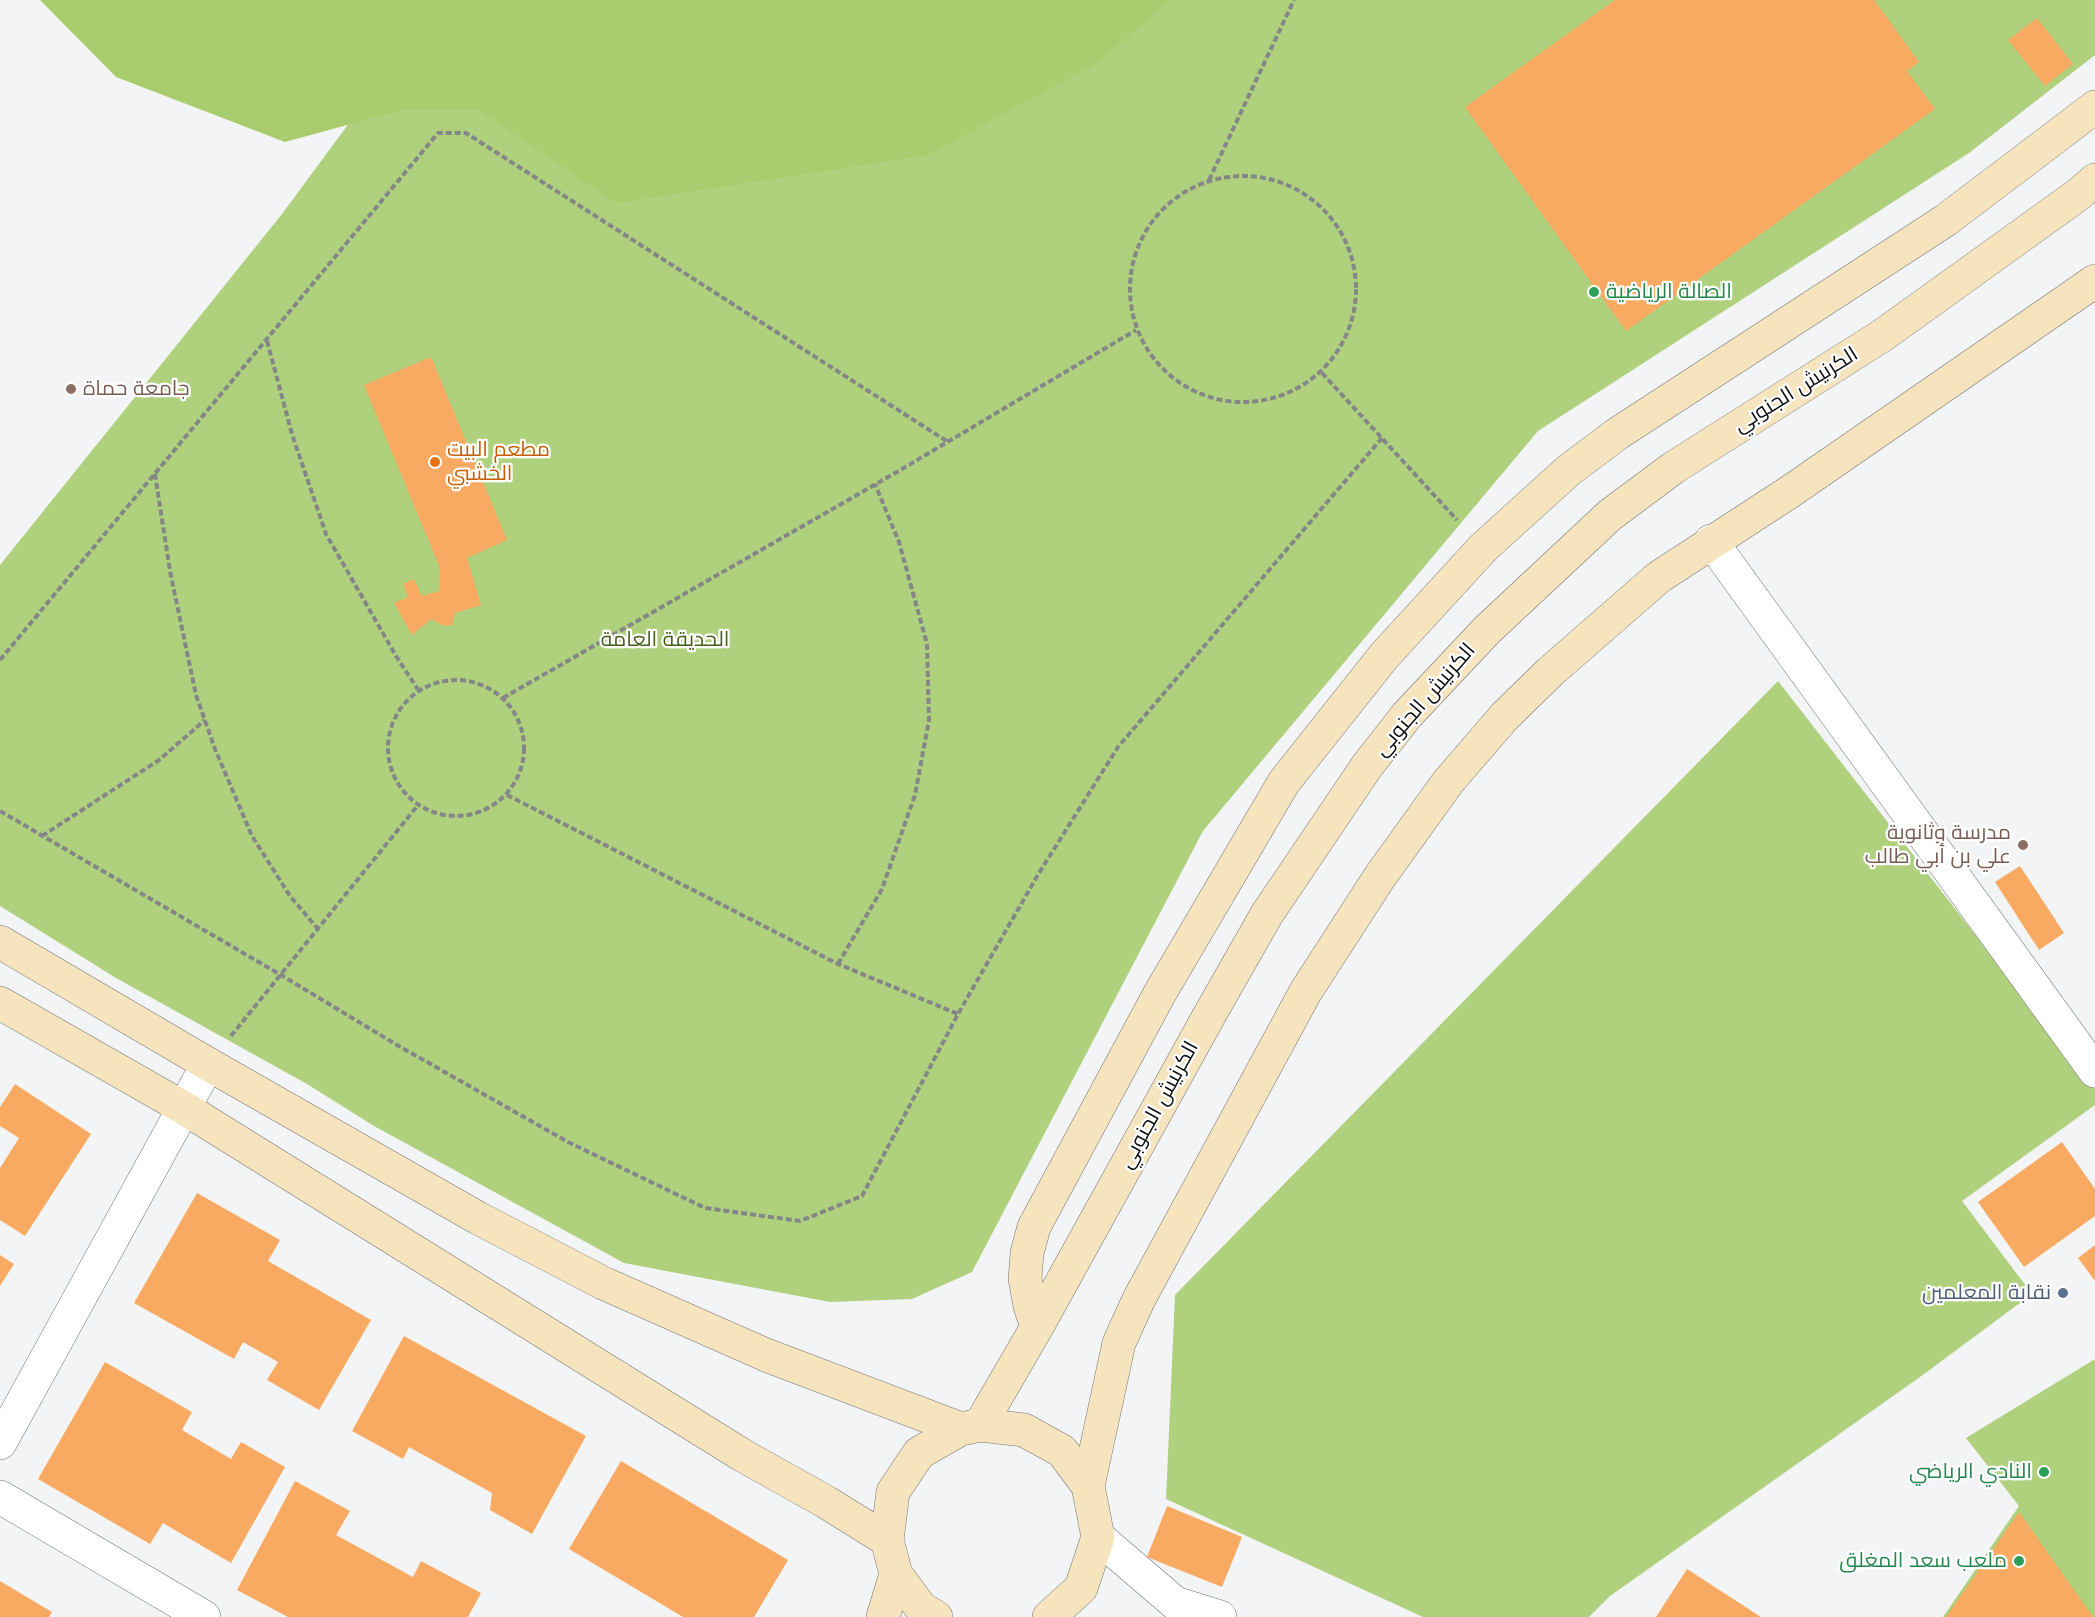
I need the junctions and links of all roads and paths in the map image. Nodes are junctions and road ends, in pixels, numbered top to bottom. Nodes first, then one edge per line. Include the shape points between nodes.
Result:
1 (1294, 0) edge
2 (2095, 107) edge
3 (1209, 180) junction
4 (2095, 180) edge
5 (2095, 281) edge
6 (1136, 330) junction
7 (266, 340) junction
8 (1322, 373) junction
9 (1382, 438) junction
10 (948, 442) junction
11 (155, 473) junction
12 (875, 484) junction
13 (1711, 541) junction
14 (1483, 548) junction
15 (0, 660) edge
16 (419, 691) junction
17 (502, 698) junction
18 (205, 720) junction
19 (507, 795) junction
20 (418, 805) junction
21 (0, 811) edge
22 (42, 836) junction
23 (318, 929) junction
24 (0, 942) edge
25 (838, 964) junction
26 (281, 975) junction
27 (0, 1003) edge
28 (958, 1014) junction
29 (208, 1064) junction
30 (2095, 1071) edge
31 (184, 1108) junction
32 (1037, 1327) junction
33 (971, 1427) junction
34 (0, 1443) edge
35 (1088, 1486) junction
36 (0, 1497) edge
37 (1098, 1537) junction
38 (887, 1540) junction
39 (896, 1574) junction
40 (204, 1617) edge
41 (883, 1617) edge
42 (936, 1617) edge
43 (1049, 1617) edge
44 (1220, 1617) edge

1 - 3 path
2 - 14 main road via 1946,220 1617,434 1569,470
3 - 6 path via 1175,198 1149,224 1133,257 1129,294
3 - 8 path via 1247,175 1284,183 1317,203 1342,233 1355,268 1356,306 1344,343
4 - 32 main road, الكرنيش الجنوبي via 1883,335 1673,468 1610,515 1488,630 1407,715 1367,766 1267,914
5 - 13 main road via 1791,491
6 - 8 path via 1155,362 1183,386 1218,401 1255,403 1291,393
6 - 10 path
7 - 10 path via 438,133 465,133
7 - 11 path
7 - 16 path via 326,534
8 - 9 path
9 - 14 path
9 - 28 path via 1118,747
10 - 12 path
11 - 15 path
11 - 18 path via 170,571
12 - 17 path
12 - 25 path via 899,542 927,644 929,720 915,795 882,889
13 - 30 street
13 - 35 main road via 1659,577 1558,664 1504,717 1448,782 1367,897 1306,991 1139,1299 1119,1343
14 - 32 main road via 1384,656 1284,782 1166,983 1034,1227 1025,1279
16 - 17 path via 440,682 462,681 484,686
16 - 20 path via 403,706 392,726 388,748 392,770 402,790
17 - 19 path via 516,716 524,738 523,760
18 - 22 path via 159,760
18 - 23 path via 252,836 290,896
19 - 20 path via 483,811 461,816 439,814
19 - 25 path
20 - 23 path
21 - 22 path
22 - 26 path
23 - 26 path
24 - 29 main road
25 - 28 path
26 - 28 path via 568,1142 705,1208 800,1221 862,1196
26 - 29 path
27 - 31 main road
29 - 31 street
29 - 33 main road via 478,1218 603,1283 766,1355
31 - 34 street
31 - 38 main road via 742,1455
32 - 33 main road, الكرنيش الجنوبي
33 - 35 main road via 1024,1430 1062,1451
33 - 38 main road via 919,1453 893,1492
35 - 37 main road
36 - 40 street
37 - 43 main road via 1081,1588
37 - 44 street via 1175,1603
38 - 39 main road
39 - 41 main road
39 - 42 main road via 921,1608

